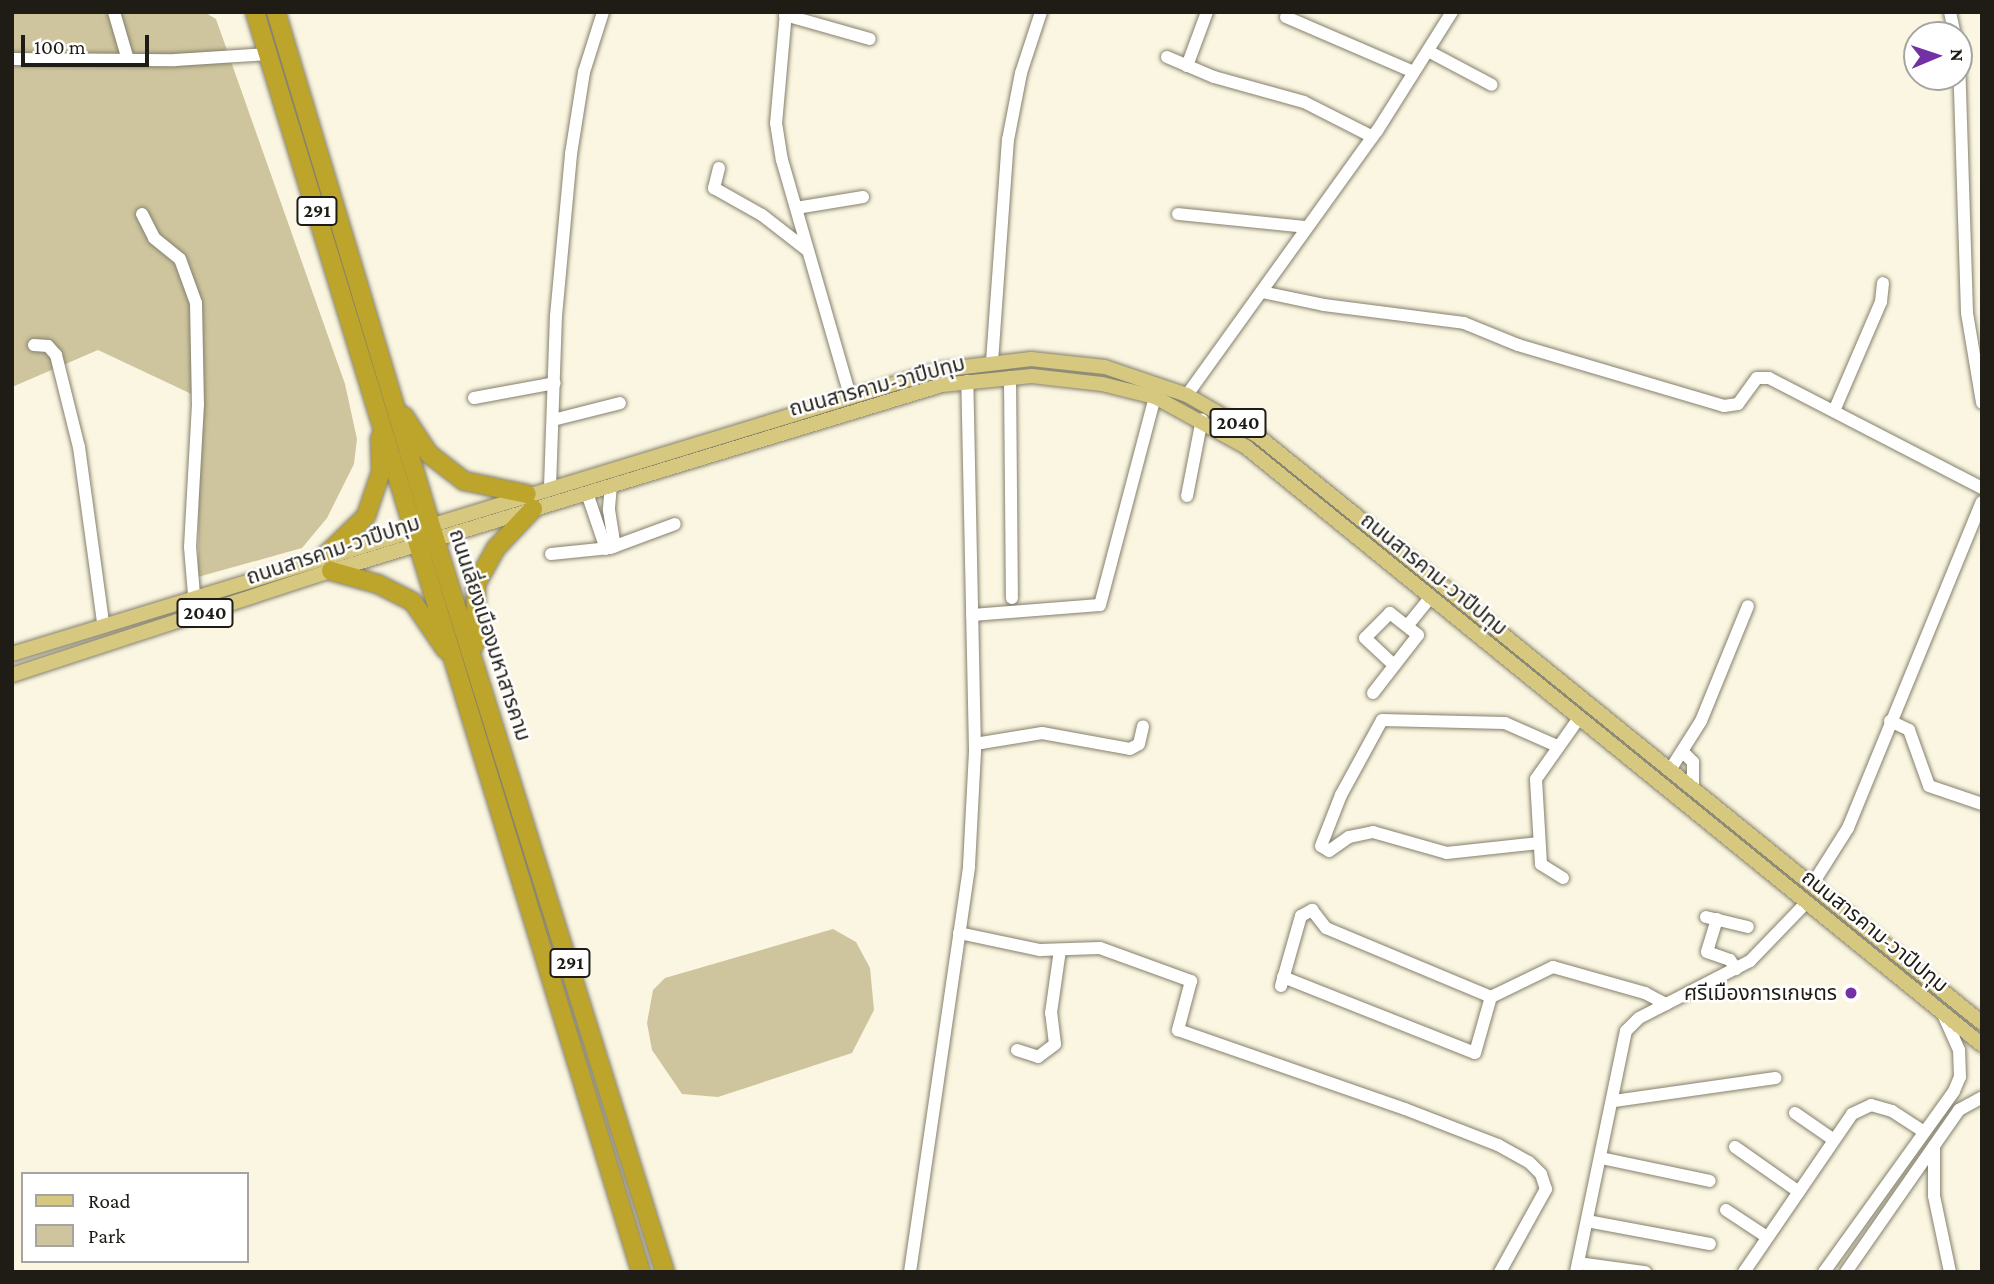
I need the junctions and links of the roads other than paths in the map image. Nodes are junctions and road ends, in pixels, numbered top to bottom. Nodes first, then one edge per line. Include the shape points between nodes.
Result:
1 (114, 12) edge
2 (255, 12) edge
3 (276, 12) edge
4 (603, 12) edge
5 (1041, 12) edge
6 (1207, 12) edge
7 (1451, 12) edge
8 (786, 14) edge
9 (1286, 17) dead end
10 (870, 39) dead end
11 (1428, 51) junction
12 (269, 54) junction
13 (1167, 57) dead end
14 (12, 58) edge
15 (128, 60) junction
16 (1187, 65) junction
17 (1414, 72) junction
18 (1492, 85) dead end
19 (1960, 91) edge
20 (1373, 136) junction
21 (719, 168) dead end
22 (863, 197) dead end
23 (796, 208) junction
24 (1178, 214) dead end
25 (142, 215) dead end
26 (1307, 227) junction
27 (807, 250) junction
28 (1883, 283) dead end
29 (1262, 292) junction
30 (34, 345) dead end
31 (992, 362) junction
32 (1010, 377) junction
33 (967, 381) junction
34 (555, 383) junction
35 (850, 395) junction
36 (1186, 395) junction
37 (1155, 397) junction
38 (474, 398) dead end
39 (620, 403) dead end
40 (1982, 403) edge
41 (387, 405) junction
42 (1834, 411) junction
43 (775, 418) junction
44 (1202, 419) junction
45 (553, 420) junction
46 (779, 434) junction
47 (611, 485) junction
48 (551, 487) junction
49 (1982, 488) edge
50 (587, 493) junction
51 (1187, 496) dead end
52 (530, 502) junction
53 (1982, 502) edge
54 (675, 524) dead end
55 (424, 534) junction
56 (610, 548) junction
57 (551, 554) dead end
58 (328, 563) junction
59 (194, 595) junction
60 (1430, 597) junction
61 (1012, 598) dead end
62 (1748, 606) dead end
63 (972, 615) junction
64 (103, 624) junction
65 (1408, 625) junction
66 (1496, 630) junction
67 (1486, 642) junction
68 (12, 654) edge
69 (474, 655) junction
70 (456, 665) junction
71 (1394, 665) junction
72 (12, 675) edge
73 (1373, 693) dead end
74 (1579, 718) junction
75 (1890, 721) junction
76 (1143, 726) dead end
77 (975, 744) junction
78 (1557, 746) junction
79 (1684, 754) junction
80 (1670, 770) junction
81 (1693, 789) junction
82 (1982, 804) edge
83 (1539, 843) junction
84 (1563, 878) dead end
85 (1814, 887) junction
86 (1807, 902) junction
87 (1748, 927) dead end
88 (960, 933) junction
89 (1060, 950) junction
90 (1736, 969) junction
91 (1491, 997) junction
92 (1666, 1004) junction
93 (1943, 1013) junction
94 (1982, 1023) edge
95 (1982, 1045) edge
96 (1017, 1050) dead end
97 (1774, 1078) dead end
98 (1982, 1097) edge
99 (1614, 1101) junction
100 (1796, 1113) dead end
101 (1924, 1132) junction
102 (1834, 1140) junction
103 (1934, 1146) junction
104 (1735, 1147) dead end
105 (1601, 1158) junction
106 (1710, 1181) dead end
107 (1799, 1192) junction
108 (1726, 1210) dead end
109 (1587, 1221) junction
110 (1767, 1237) junction
111 (1710, 1244) dead end
112 (1577, 1267) edge
113 (641, 1272) edge
114 (665, 1272) edge
115 (910, 1272) edge
116 (1500, 1272) edge
117 (1645, 1272) edge
118 (1744, 1272) edge
119 (1824, 1272) edge
120 (1846, 1272) edge
121 (1950, 1272) edge

1 - 15 street
2 - 12 highway, ถนนเลี่ยงเมืองมหาสารคาม / 291
3 - 41 highway, ถนนเลี่ยงเมืองมหาสารคาม / 291
4 - 34 street via 584,72 571,154
5 - 31 street via 1021,73 1008,140
6 - 16 street
7 - 11 street
8 - 10 street
8 - 23 street via 776,123
9 - 17 street
11 - 17 street
11 - 18 street
12 - 15 street
12 - 41 highway, ถนนเลี่ยงเมืองมหาสารคาม / 291
13 - 16 street
14 - 15 street
16 - 20 street via 1304,102
17 - 20 street
19 - 40 street via 1968,313
20 - 26 street
21 - 27 street via 714,188 753,209
22 - 23 street
23 - 27 street
24 - 26 street
25 - 59 street via 154,238 180,259 196,303 198,380 190,547
26 - 29 street
27 - 35 street
28 - 42 street via 1881,302
29 - 36 street
29 - 42 street via 1347,309 1464,323 1518,345 1724,406 1738,404 1757,378 1769,378
30 - 64 street via 48,346 56,355 79,447
31 - 35 main road, ถนนสารคาม-วาปีปทุม / 2040 via 939,370
31 - 36 main road, ถนนสารคาม-วาปีปทุม / 2040 via 1031,359 1105,367
32 - 33 main road, ถนนสารคาม-วาปีปทุม / 2040
32 - 37 main road, ถนนสารคาม-วาปีปทุม / 2040 via 1062,377
32 - 61 street
33 - 46 main road, ถนนสารคาม-วาปีปทุม / 2040
33 - 63 street
34 - 38 street
34 - 45 street
35 - 43 main road, ถนนสารคาม-วาปีปทุม / 2040
36 - 66 main road, ถนนสารคาม-วาปีปทุม / 2040 via 1258,436
37 - 44 main road, ถนนสารคาม-วาปีปทุม / 2040
37 - 63 street via 1100,604
39 - 45 street
41 - 52 highway via 429,454 464,481
41 - 55 highway, ถนนเลี่ยงเมืองมหาสารคาม / 291
41 - 58 highway via 382,472 366,516
42 - 49 street
43 - 46 main road
43 - 48 main road, ถนนสารคาม-วาปีปทุม / 2040
44 - 51 street
44 - 60 main road, ถนนสารคาม-วาปีปทุม / 2040 via 1246,447
45 - 48 street
46 - 47 main road, ถนนสารคาม-วาปีปทุม / 2040
47 - 50 main road, ถนนสารคาม-วาปีปทุม / 2040
47 - 56 street
48 - 52 main road, ถนนสารคาม-วาปีปทุม / 2040
50 - 52 main road, ถนนสารคาม-วาปีปทุม / 2040
50 - 56 street
52 - 55 main road, ถนนสารคาม-วาปีปทุม / 2040
52 - 69 highway via 476,584
53 - 75 street
54 - 56 street
55 - 58 main road, ถนนสารคาม-วาปีปทุม / 2040
55 - 69 highway, ถนนเลี่ยงเมืองมหาสารคาม / 291
55 - 70 highway, ถนนเลี่ยงเมืองมหาสารคาม / 291
56 - 57 street
58 - 59 main road, ถนนสารคาม-วาปีปทุม / 2040
58 - 70 highway via 412,602
58 - 72 main road, ถนนสารคาม-วาปีปทุม / 2040
59 - 64 main road, ถนนสารคาม-วาปีปทุม / 2040
60 - 65 street
60 - 67 main road, ถนนสารคาม-วาปีปทุม / 2040
62 - 79 street
63 - 77 street
64 - 68 main road, ถนนสารคาม-วาปีปทุม / 2040
65 - 71 street via 1418,635
65 - 71 street via 1388,614 1366,636 1368,646
66 - 67 main road
66 - 80 main road, ถนนสารคาม-วาปีปทุม / 2040
67 - 74 main road, ถนนสารคาม-วาปีปทุม / 2040
69 - 114 highway, ถนนเลี่ยงเมืองมหาสารคาม / 291
70 - 113 highway, ถนนเลี่ยงเมืองมหาสารคาม / 291
71 - 73 street
74 - 78 street
74 - 86 main road, ถนนสารคาม-วาปีปทุม / 2040
75 - 82 street via 1909,730 1929,786
75 - 85 street via 1848,828
76 - 77 street via 1139,744 1130,750 1042,733
77 - 88 street via 969,866
78 - 83 street via 1536,779
78 - 83 street via 1505,723 1382,720 1341,795 1321,846 1329,851 1349,837 1373,832 1447,853
79 - 80 street
79 - 81 street via 1694,765
80 - 81 main road, ถนนสารคาม-วาปีปทุม / 2040
81 - 85 main road, ถนนสารคาม-วาปีปทุม / 2040
83 - 84 street via 1544,869
85 - 94 main road, ถนนสารคาม-วาปีปทุม
86 - 90 street
86 - 93 main road, ถนนสารคาม-วาปีปทุม
87 - 90 street via 1711,918 1707,952 1730,960
88 - 89 street
88 - 115 street
89 - 96 street via 1051,1013 1055,1044 1038,1057
89 - 116 street via 1100,948 1191,981 1178,1030 1405,1109 1529,1162 1541,1174 1545,1189
90 - 92 street
91 - 91 street via 1326,928 1312,910 1301,916 1282,982 1475,1053
91 - 92 street via 1553,967 1646,993
92 - 99 street via 1626,1031
93 - 95 main road, ถนนสารคาม-วาปีปทุม
93 - 101 street via 1959,1050 1960,1077
97 - 99 street
98 - 103 street via 1965,1103
99 - 105 street
100 - 102 street
101 - 102 street via 1892,1111 1871,1105 1852,1114
101 - 119 street
102 - 107 street
103 - 120 street
103 - 121 street via 1934,1196
104 - 107 street
105 - 106 street
105 - 109 street
107 - 110 street
108 - 110 street
109 - 111 street
109 - 112 street
110 - 118 street
112 - 117 street

